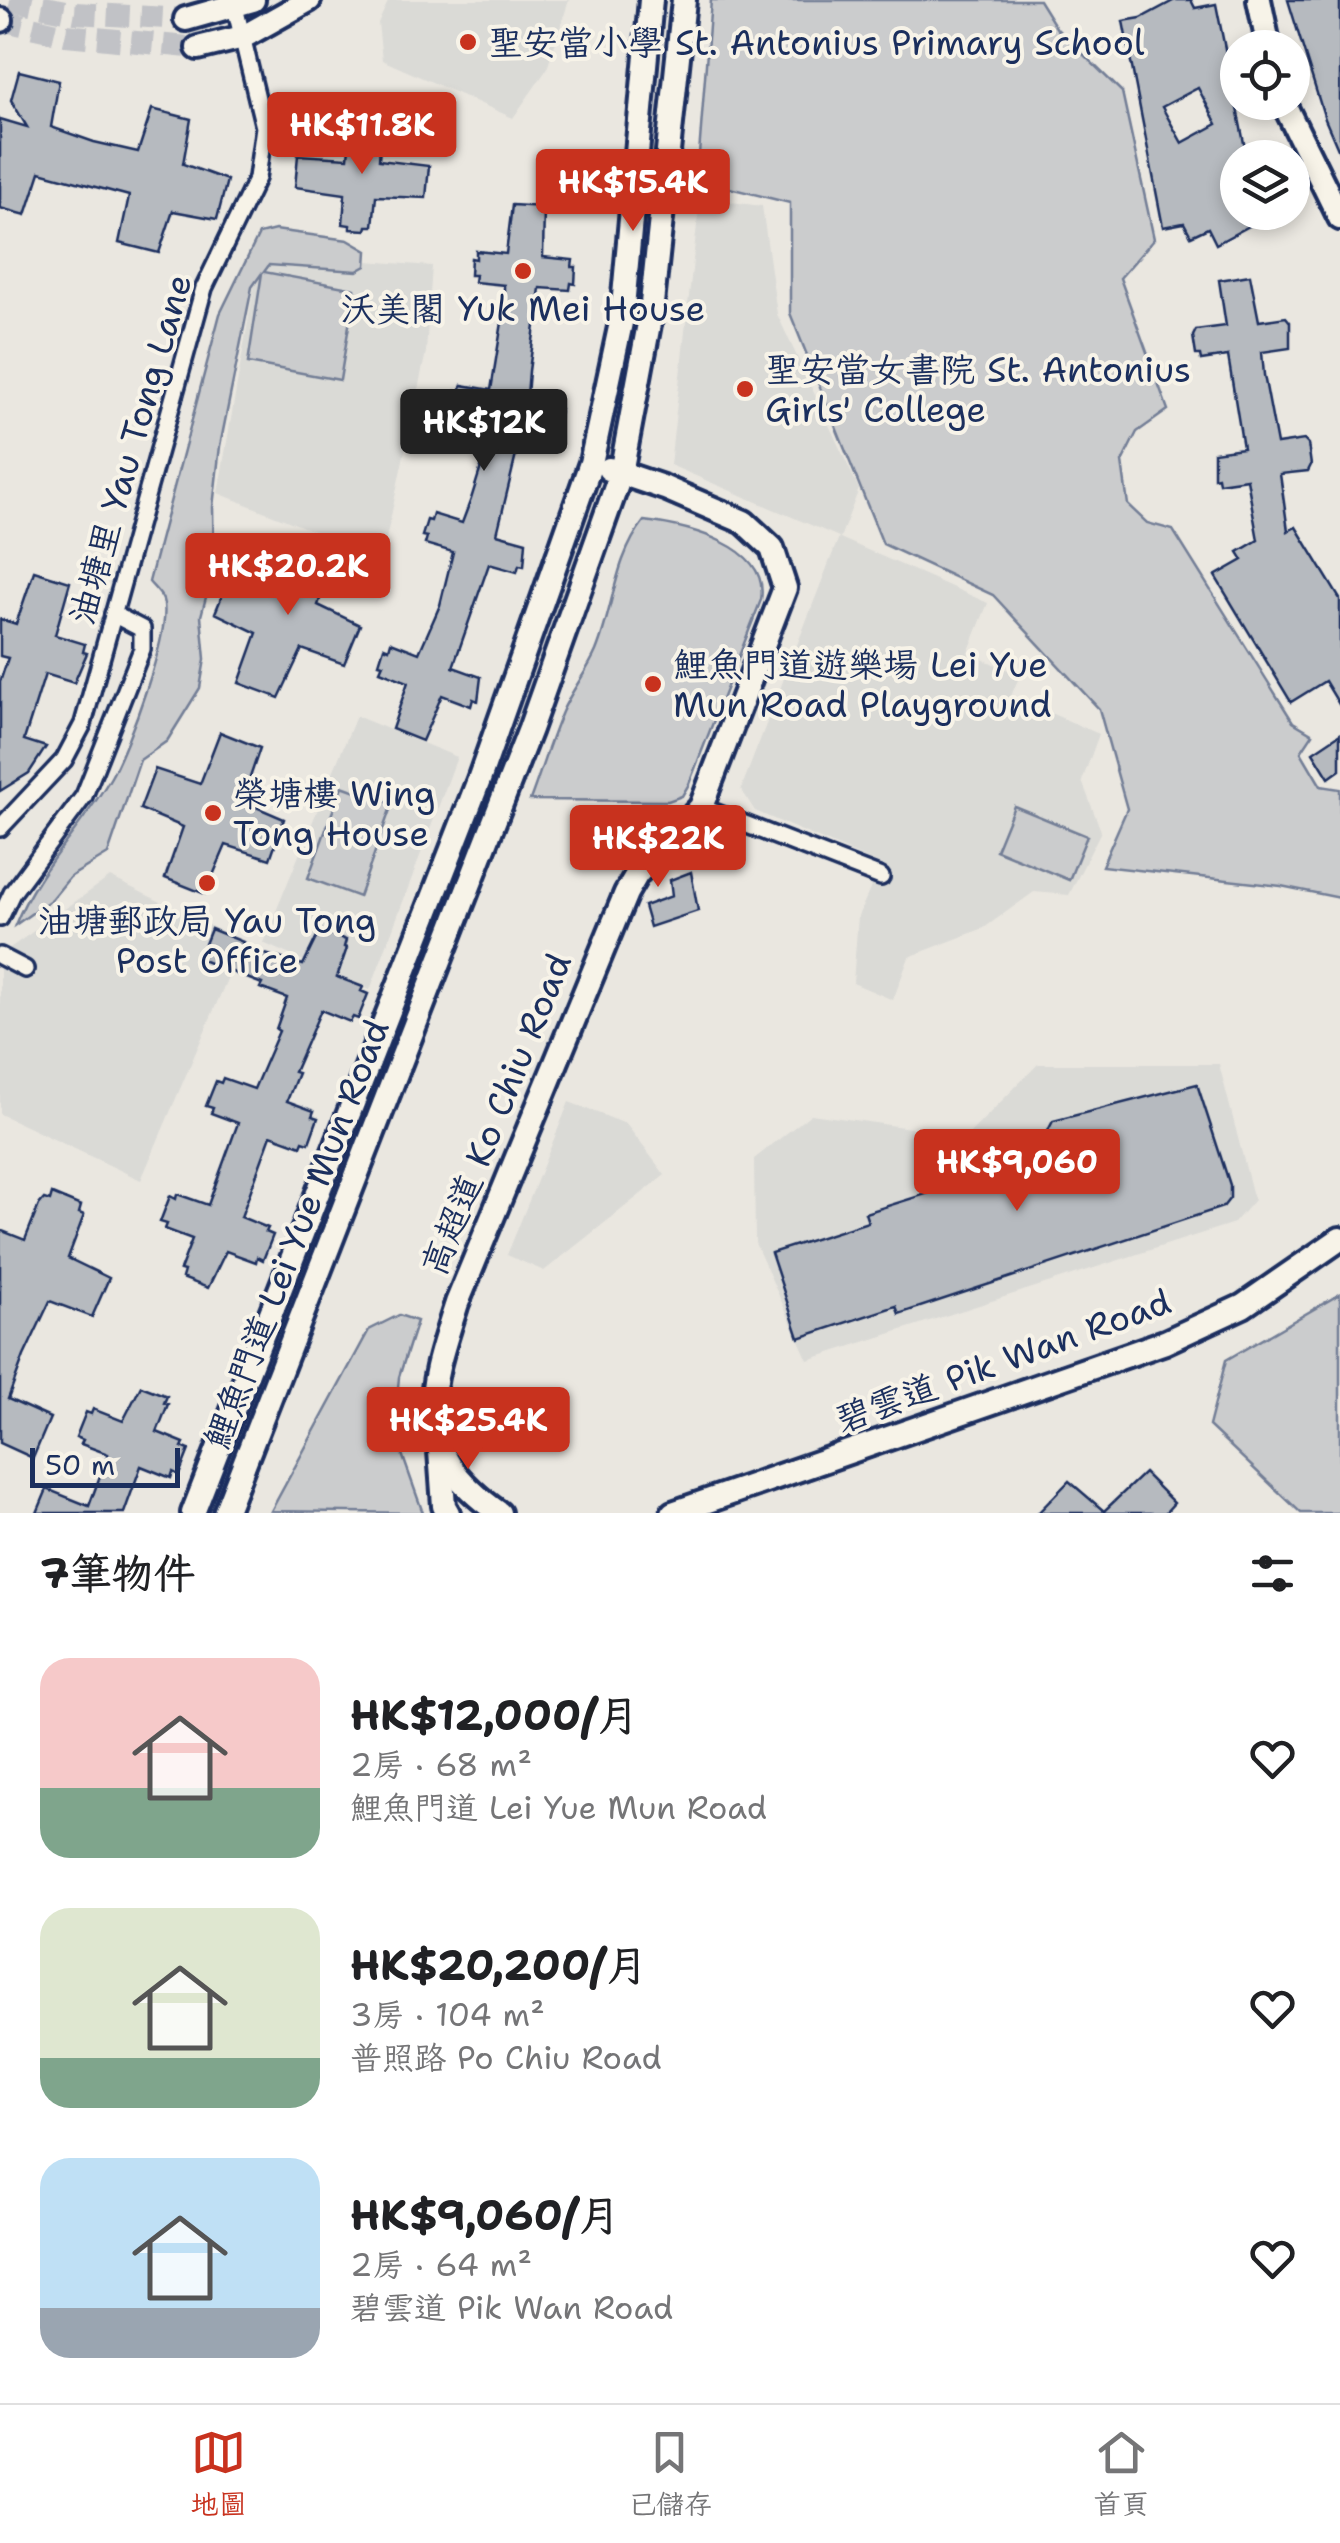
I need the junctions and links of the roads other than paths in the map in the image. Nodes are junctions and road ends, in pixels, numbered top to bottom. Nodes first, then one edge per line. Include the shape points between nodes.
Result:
1 (309, 0) edge
2 (652, 0) edge
3 (684, 0) edge
4 (1260, 0) edge
5 (244, 4) edge
6 (186, 19) tunnel mouth
7 (1265, 30) edge
8 (244, 36) junction
9 (198, 48) tunnel mouth
10 (1292, 120) edge
11 (1340, 218) edge
12 (591, 463) junction
13 (621, 473) junction
14 (113, 614) junction
15 (701, 807) junction
16 (0, 828) edge
17 (881, 876) dead end
18 (0, 918) edge
19 (0, 956) edge
20 (25, 969) dead end
21 (1340, 1239) edge
22 (440, 1447) junction
23 (193, 1513) edge
24 (225, 1513) edge
25 (448, 1513) edge
26 (499, 1513) edge
27 (673, 1513) edge

1 - 8 main road
2 - 12 main road, 鯉魚門道 Lei Yue Mun Road via 622,318
3 - 13 main road, 鯉魚門道 Lei Yue Mun Road via 650,313
4 - 7 main road
5 - 6 main road
5 - 8 street, 油塘里 Yau Tong Lane
8 - 9 main road
8 - 14 street, 油塘里 Yau Tong Lane via 264,127 257,178 204,288
10 - 11 main road
12 - 13 main road, 高超道 Ko Chiu Road
12 - 23 main road, 鯉魚門道 Lei Yue Mun Road via 479,780
13 - 15 main road, 高超道 Ko Chiu Road via 744,522 772,548 782,576 782,600
13 - 24 main road, 鯉魚門道 Lei Yue Mun Road via 530,730
14 - 16 street, 油塘里 Yau Tong Lane via 83,724 64,760
14 - 18 street via 142,630 144,643 84,796
15 - 17 street
15 - 22 main road, 高超道 Ko Chiu Road via 626,893 471,1268 430,1391
19 - 20 street
21 - 27 main road, 碧雲道 Pik Wan Road via 1243,1306 1165,1342
22 - 25 main road
22 - 26 main road, 高超道 Ko Chiu Road via 462,1482

